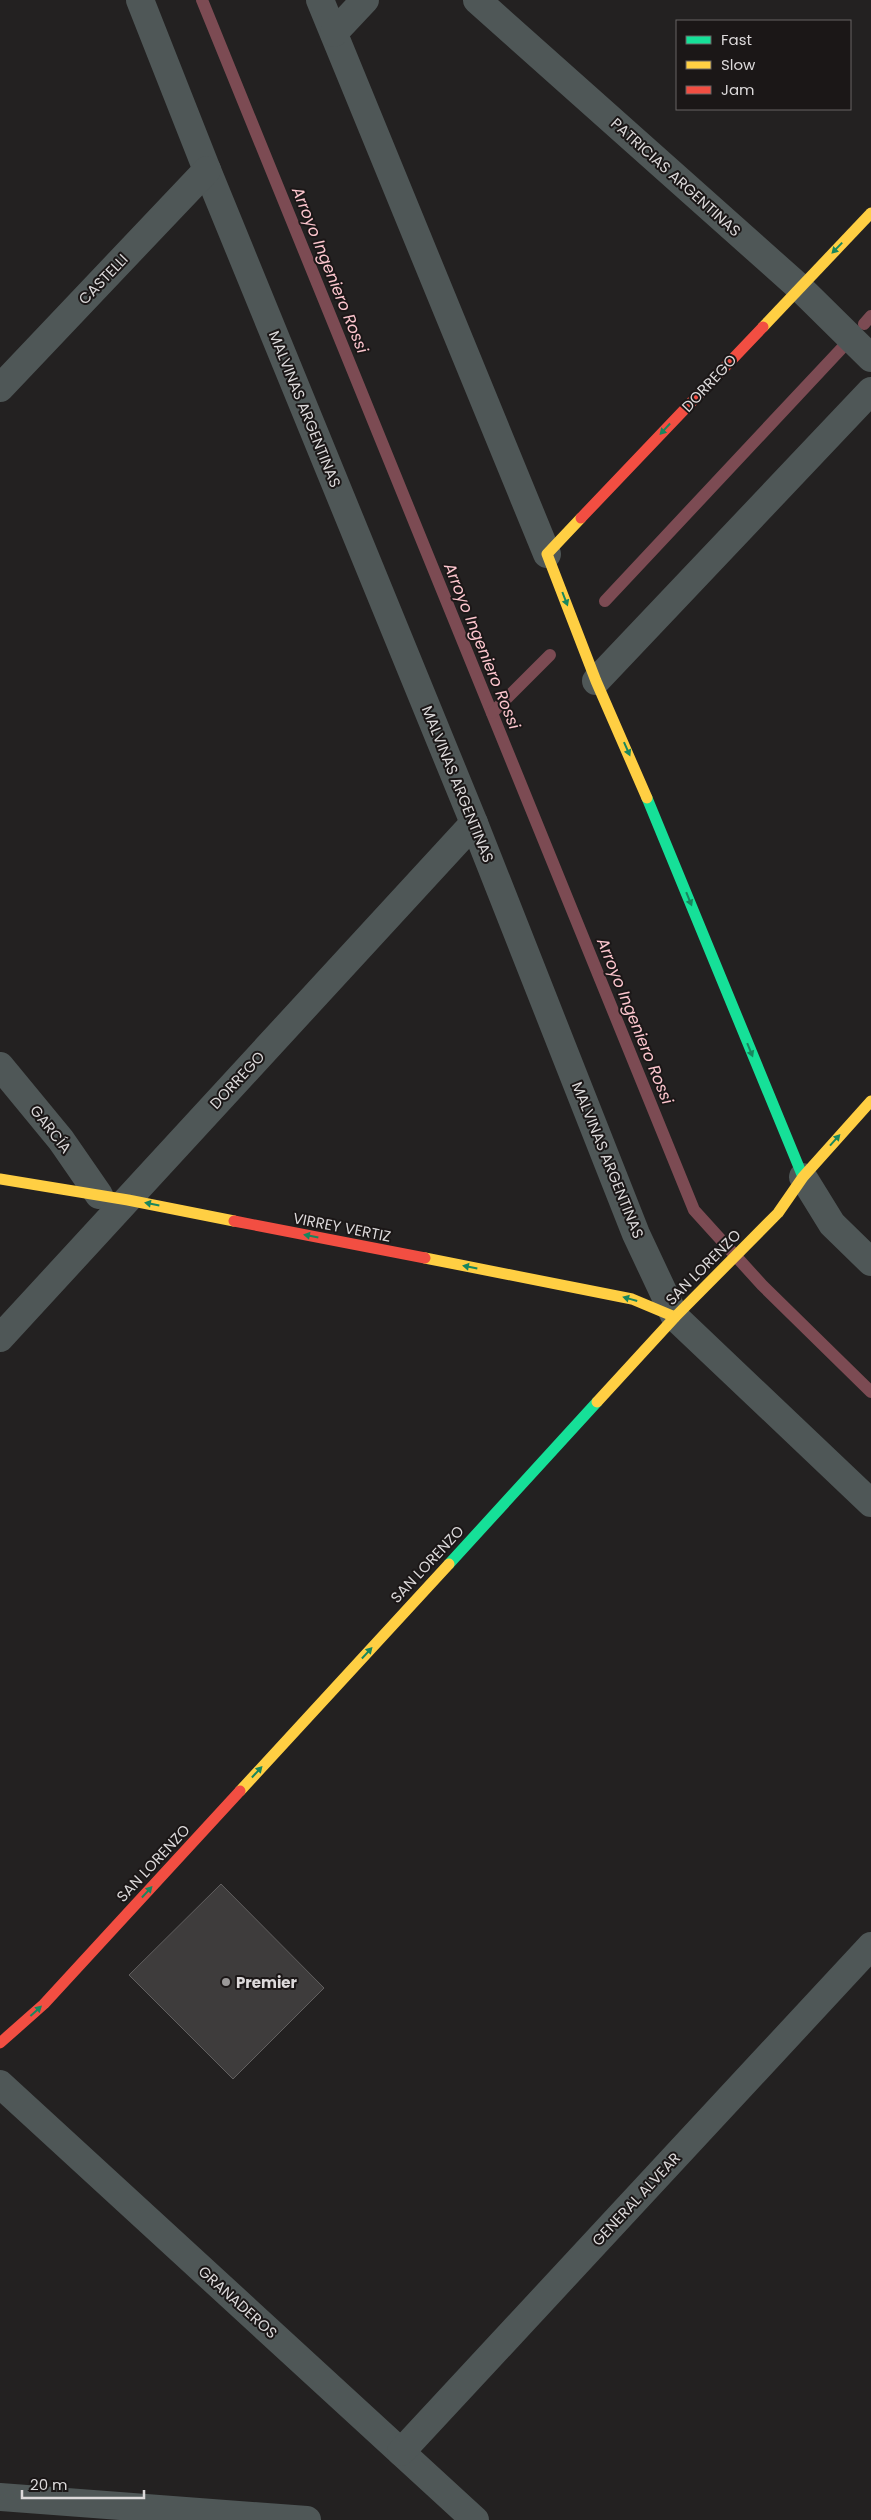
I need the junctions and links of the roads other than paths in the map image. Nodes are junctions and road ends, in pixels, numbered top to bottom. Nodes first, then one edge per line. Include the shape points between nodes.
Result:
1 (140, 0) edge
2 (320, 0) edge
3 (365, 0) edge
4 (477, 0) edge
5 (334, 33) junction
6 (207, 170) junction
7 (871, 213) edge
8 (799, 288) junction
9 (871, 358) edge
10 (0, 388) edge
11 (871, 392) edge
12 (547, 554) junction
13 (596, 682) junction
14 (474, 822) junction
15 (0, 1066) edge
16 (871, 1101) edge
17 (802, 1177) junction
18 (0, 1179) edge
19 (99, 1195) junction
20 (128, 1200) junction
21 (871, 1262) edge
22 (675, 1317) junction
23 (0, 1338) edge
24 (871, 1503) edge
25 (871, 1946) edge
26 (0, 2043) edge
27 (0, 2084) edge
28 (401, 2452) junction
29 (0, 2497) edge
30 (307, 2520) edge
31 (475, 2520) edge

1 - 6 street, MALVINAS ARGENTINAS
2 - 5 street
3 - 5 street
4 - 8 street, PATRICIAS ARGENTINAS
5 - 12 street
6 - 10 street, CASTELLI
6 - 14 street, MALVINAS ARGENTINAS
7 -> 8 street, DORREGO
8 - 9 street, PATRICIAS ARGENTINAS
8 -> 12 street, DORREGO
11 - 13 street
12 -> 13 street
13 -> 17 street via 634,766
14 - 20 street, DORREGO
14 - 22 street, MALVINAS ARGENTINAS via 636,1234
15 - 19 street, GARCÍA via 61,1140
17 -> 16 street, SAN LORENZO
17 - 21 street via 832,1224
17 - 22 street, SAN LORENZO via 778,1213
18 - 19 street, VIRREY VERTIZ
19 - 20 street, VIRREY VERTIZ
22 -> 20 street, VIRREY VERTIZ via 632,1299
20 - 23 street, DORREGO
22 - 24 street, MALVINAS ARGENTINAS
26 -> 22 street, SAN LORENZO via 44,2004
25 - 28 street, GENERAL ALVEAR
27 - 28 street, GRANADEROS
28 - 31 street, GRANADEROS
29 - 30 street

